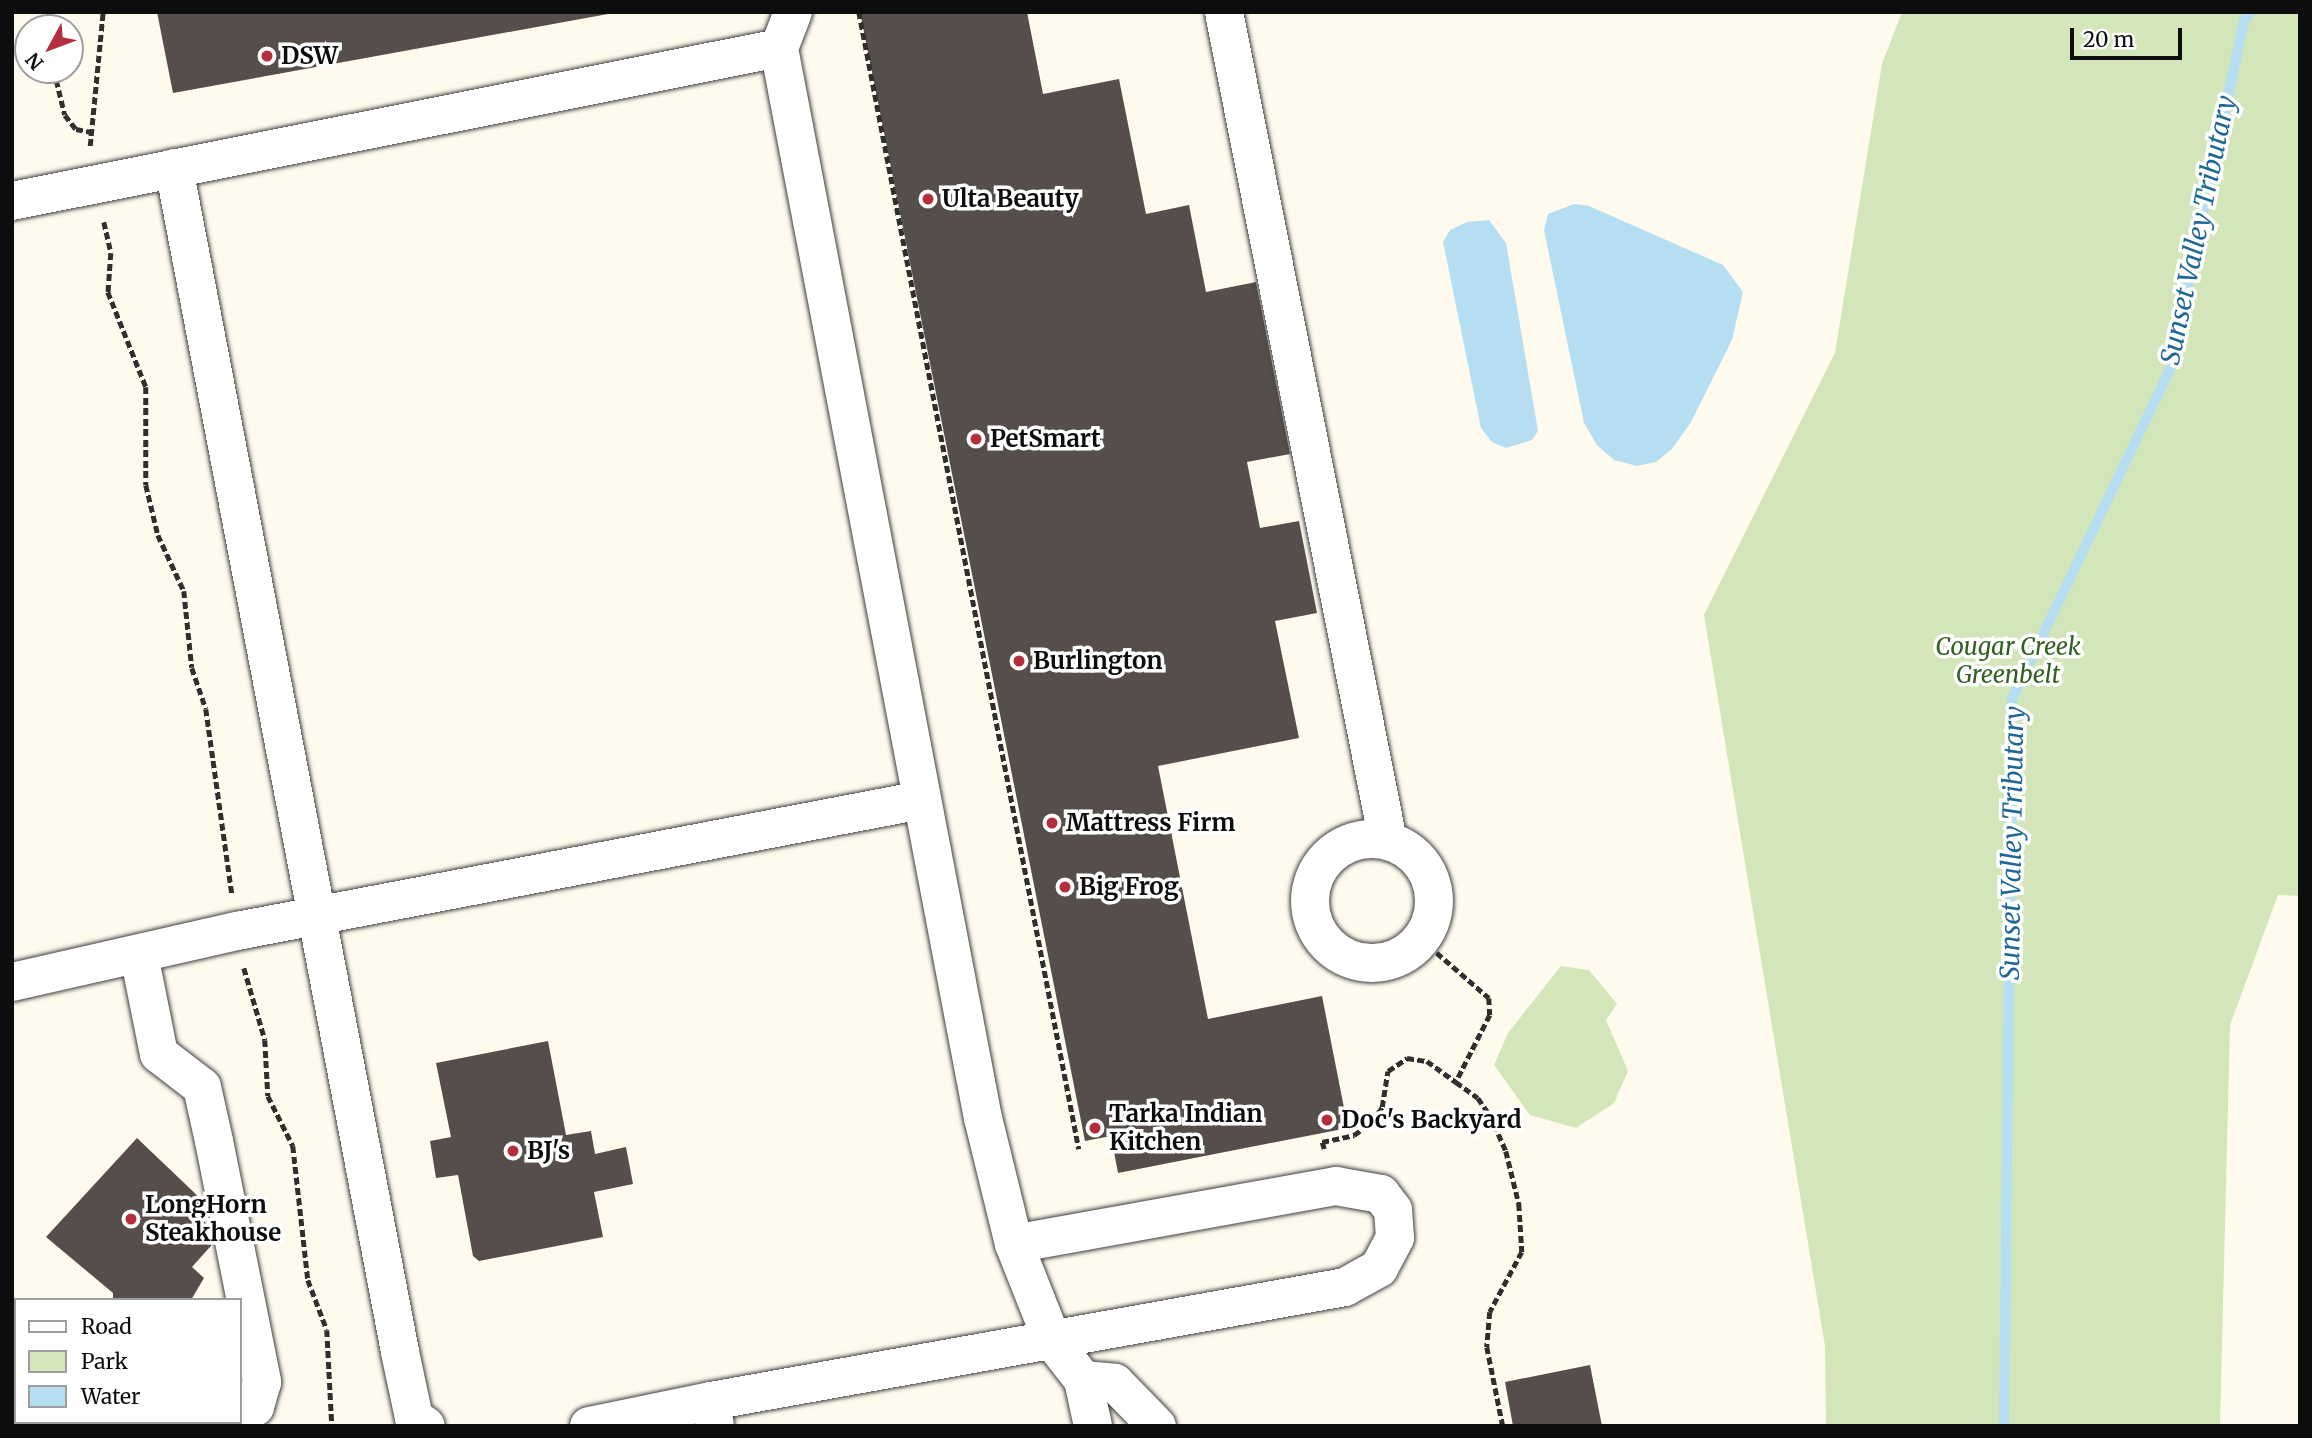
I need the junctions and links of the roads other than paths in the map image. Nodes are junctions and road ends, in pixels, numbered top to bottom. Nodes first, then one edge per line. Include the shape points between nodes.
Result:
1 (793, 12) edge
2 (1224, 12) edge
3 (779, 48) junction
4 (174, 168) junction
5 (12, 201) edge
6 (922, 800) junction
7 (1388, 841) junction
8 (318, 917) junction
9 (139, 955) junction
10 (12, 982) edge
11 (1014, 1244) junction
12 (1052, 1340) junction
13 (1083, 1380) junction
14 (247, 1409) edge
15 (713, 1414) edge
16 (426, 1426) edge
17 (589, 1426) edge
18 (1093, 1426) edge
19 (1157, 1426) edge

1 - 3 lane
2 - 7 lane
3 - 4 lane
3 - 6 lane
4 - 5 lane
4 - 8 lane
6 - 8 lane
6 - 11 lane via 983,1118
7 - 7 lane via 1420,862 1431,881 1433,912 1421,939 1393,961 1369,964 1336,952 1312,919 1309,898 1324,860 1341,847 1362,839
8 - 9 lane
8 - 16 lane via 414,1418
9 - 10 lane
9 - 14 lane via 159,1054 202,1087 262,1382
11 - 12 lane
11 - 12 lane via 1336,1186 1381,1194 1393,1210 1395,1238 1379,1268 1345,1287
12 - 13 lane
12 - 15 lane
13 - 18 lane
13 - 19 lane via 1115,1383
15 - 17 lane

